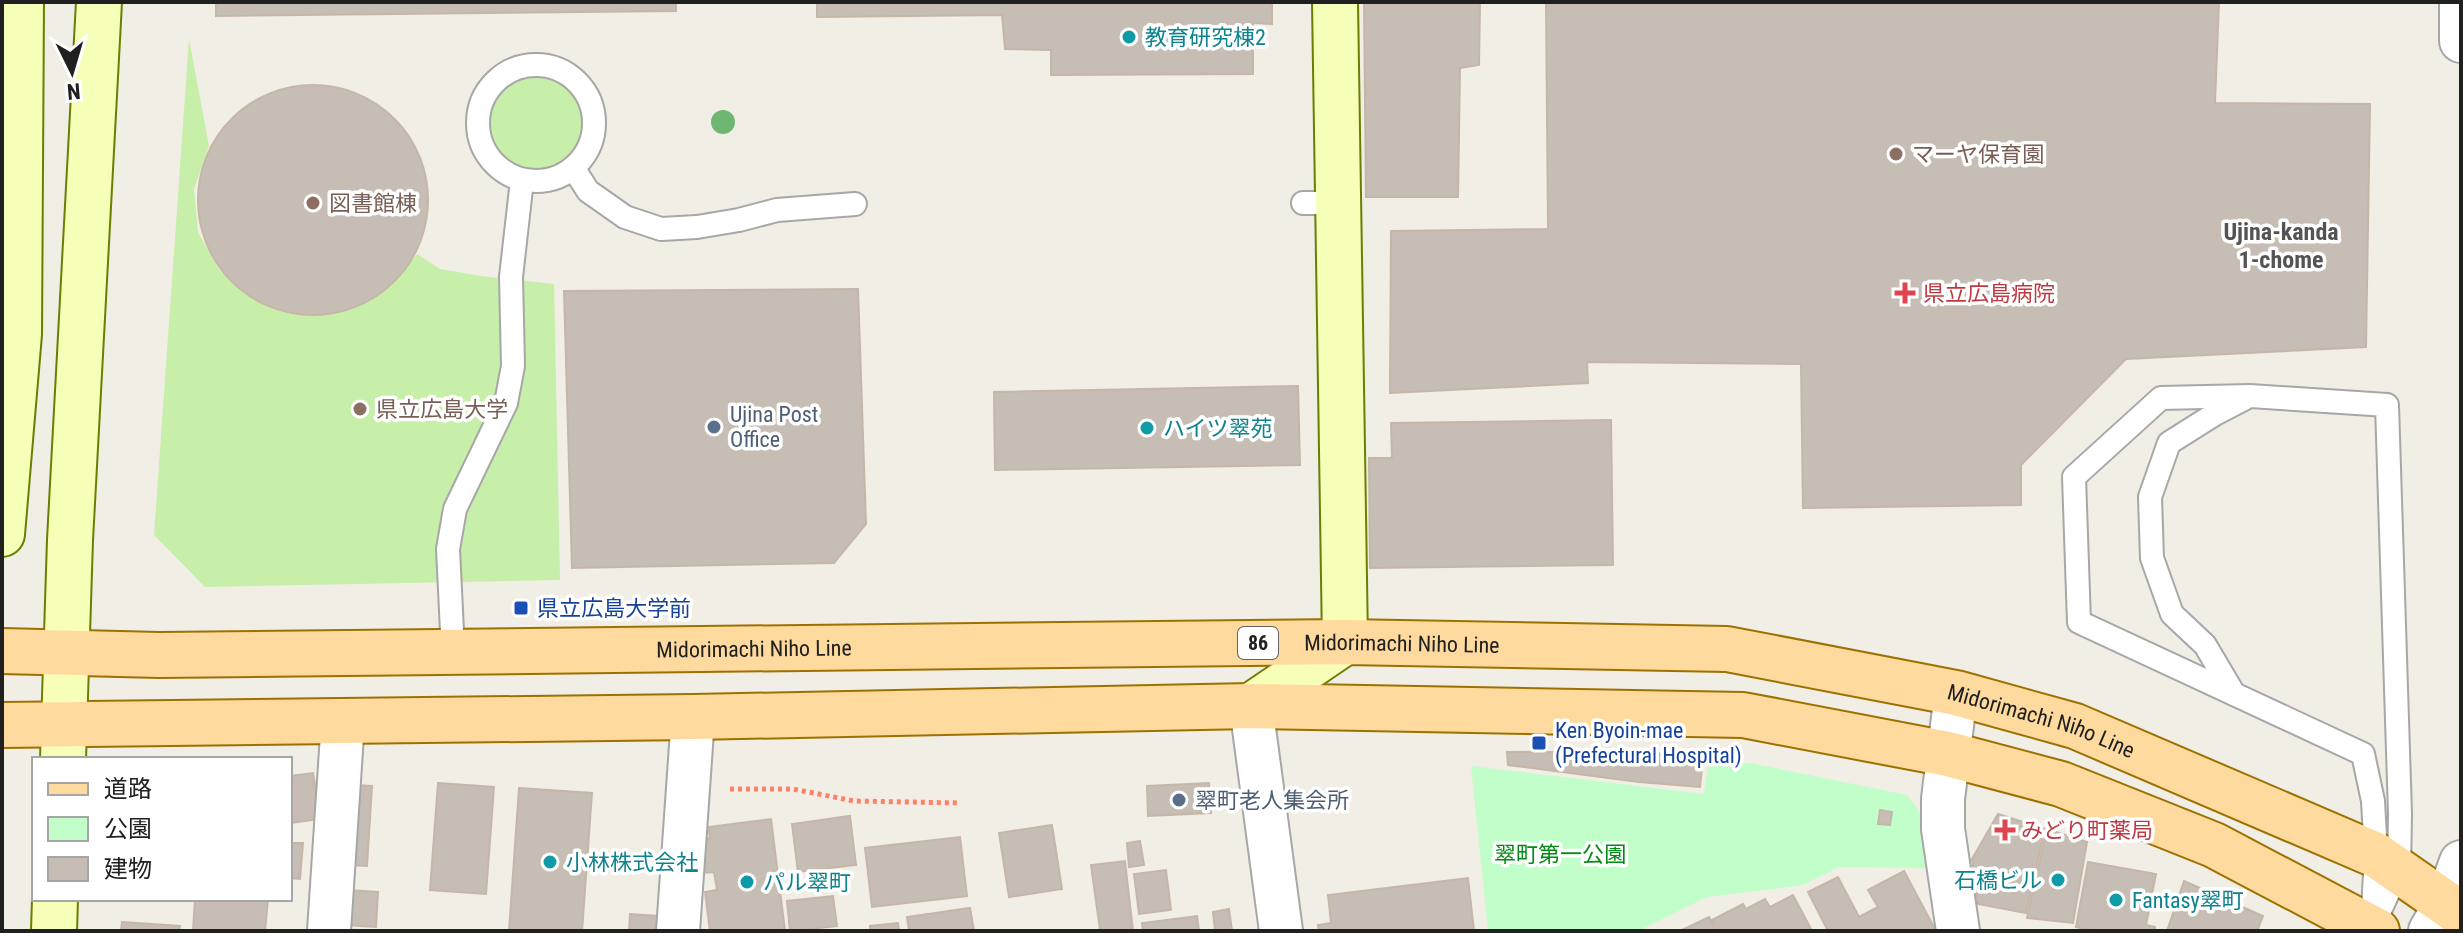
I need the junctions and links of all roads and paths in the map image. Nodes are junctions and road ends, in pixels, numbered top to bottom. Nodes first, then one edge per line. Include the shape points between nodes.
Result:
1 (21, 2) edge
2 (99, 2) edge
3 (1335, 2) edge
4 (2461, 2) edge
5 (2461, 41) edge
6 (574, 169) junction
7 (522, 180) junction
8 (855, 204) dead end
9 (2250, 396) junction
10 (2, 534) edge
11 (1345, 642) junction
12 (2, 651) edge
13 (453, 652) junction
14 (66, 654) junction
15 (1956, 693) junction
16 (2234, 694) junction
17 (1251, 706) junction
18 (693, 717) junction
19 (343, 720) junction
20 (2, 725) edge
21 (64, 741) edge
22 (1948, 754) junction
23 (688, 789) junction
24 (960, 803) dead end
25 (2387, 862) junction
26 (2461, 862) edge
27 (55, 901) edge
28 (2446, 916) edge
29 (2375, 930) edge
30 (54, 931) edge
31 (329, 931) edge
32 (678, 931) edge
33 (1281, 931) edge
34 (1958, 931) edge

1 - 10 street via 19,334
2 - 14 street
3 - 11 street via 1320,203
4 - 5 street
6 - 7 lane via 552,180
6 - 7 lane via 588,152 595,129 593,107 582,85 566,72 542,65 520,67 499,77 485,94 478,117 490,161
6 - 8 lane via 588,191 625,217 661,229 777,210
7 - 13 lane via 511,277 509,391 455,509 448,549
9 - 16 lane via 2169,443 2150,497 2152,558 2172,614 2205,645
9 - 16 lane via 2161,398 2074,477 2079,622
9 - 25 lane via 2387,405 2400,814
11 - 13 main road, Midorimachi Niho Line / 86
11 - 15 main road, Midorimachi Niho Line / 86 via 1727,649
11 - 17 street
12 - 14 main road, Midorimachi Niho Line / 86
13 - 14 main road, Midorimachi Niho Line / 86
14 - 21 street
15 - 22 street
15 - 25 main road, Midorimachi Niho Line / 86 via 2075,726
16 - 25 lane via 2363,754
17 - 18 main road
17 - 22 main road via 1743,715
17 - 33 street
18 - 19 main road
18 - 23 street
19 - 21 main road
19 - 31 street
20 - 21 main road
22 - 29 main road via 2061,784 2214,845
22 - 34 street via 1943,829
23 - 24 path via 793,789 854,801
23 - 32 street
25 - 28 main road, Midorimachi Niho Line / 86
25 - 29 lane
26 - 28 street
27 - 30 street

